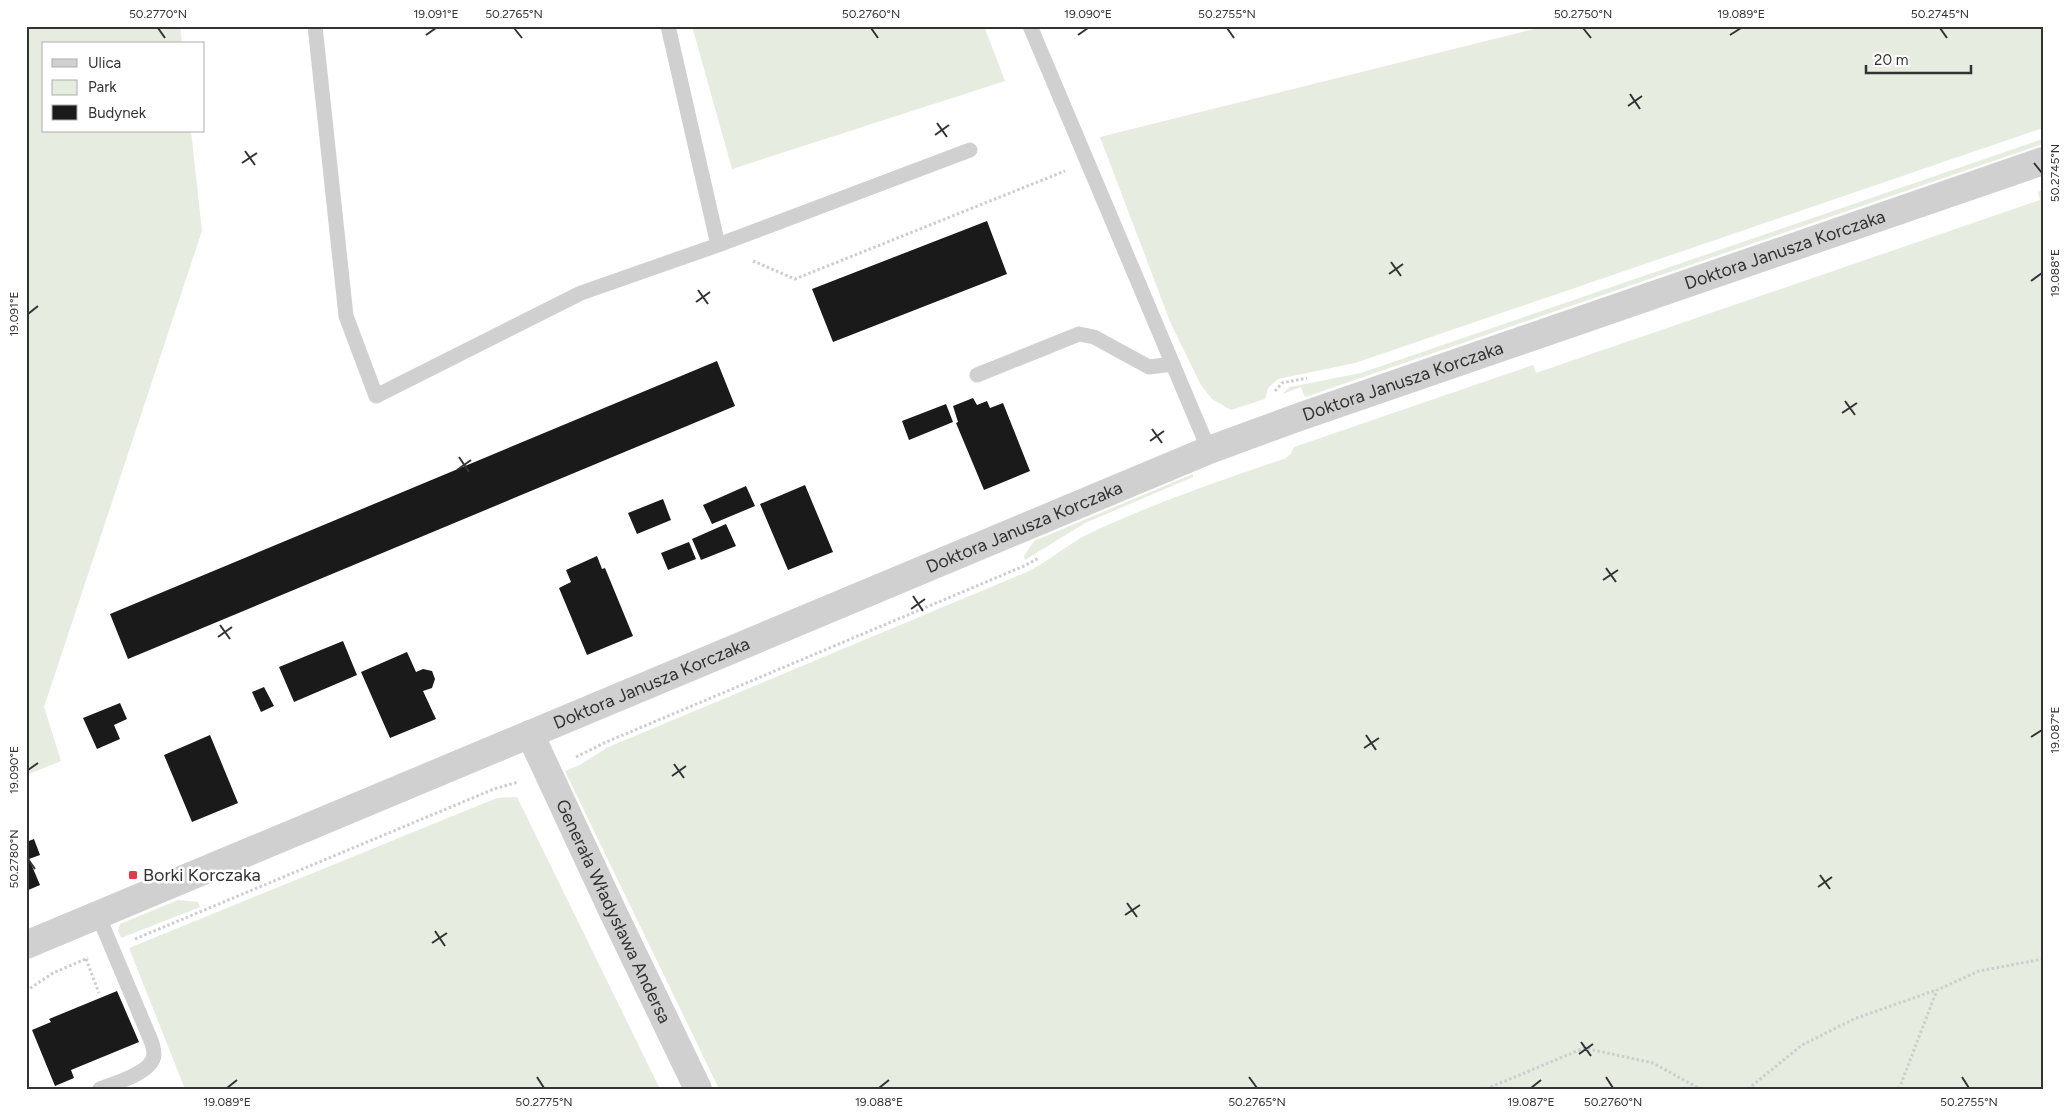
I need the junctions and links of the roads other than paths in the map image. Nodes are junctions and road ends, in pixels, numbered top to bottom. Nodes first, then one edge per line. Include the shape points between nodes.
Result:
1 (315, 26) edge
2 (668, 26) edge
3 (1030, 26) edge
4 (970, 150) dead end
5 (2043, 161) edge
6 (718, 245) junction
7 (1173, 364) junction
8 (977, 374) dead end
9 (1209, 450) junction
10 (530, 734) junction
11 (98, 915) junction
12 (26, 946) edge
13 (100, 1089) edge
14 (698, 1089) edge

1 - 6 lane via 346,316 376,396 581,293
2 - 6 lane
3 - 7 lane
4 - 6 lane
5 - 9 street, Doktora Janusza Korczaka via 1299,416
7 - 8 lane via 1150,366 1094,337 1079,334
7 - 9 lane
9 - 10 street, Doktora Janusza Korczaka
10 - 11 street, Doktora Janusza Korczaka
10 - 14 street, Generała Władysława Andersa
11 - 12 street, Doktora Janusza Korczaka
11 - 13 lane via 152,1043 154,1055 146,1069

